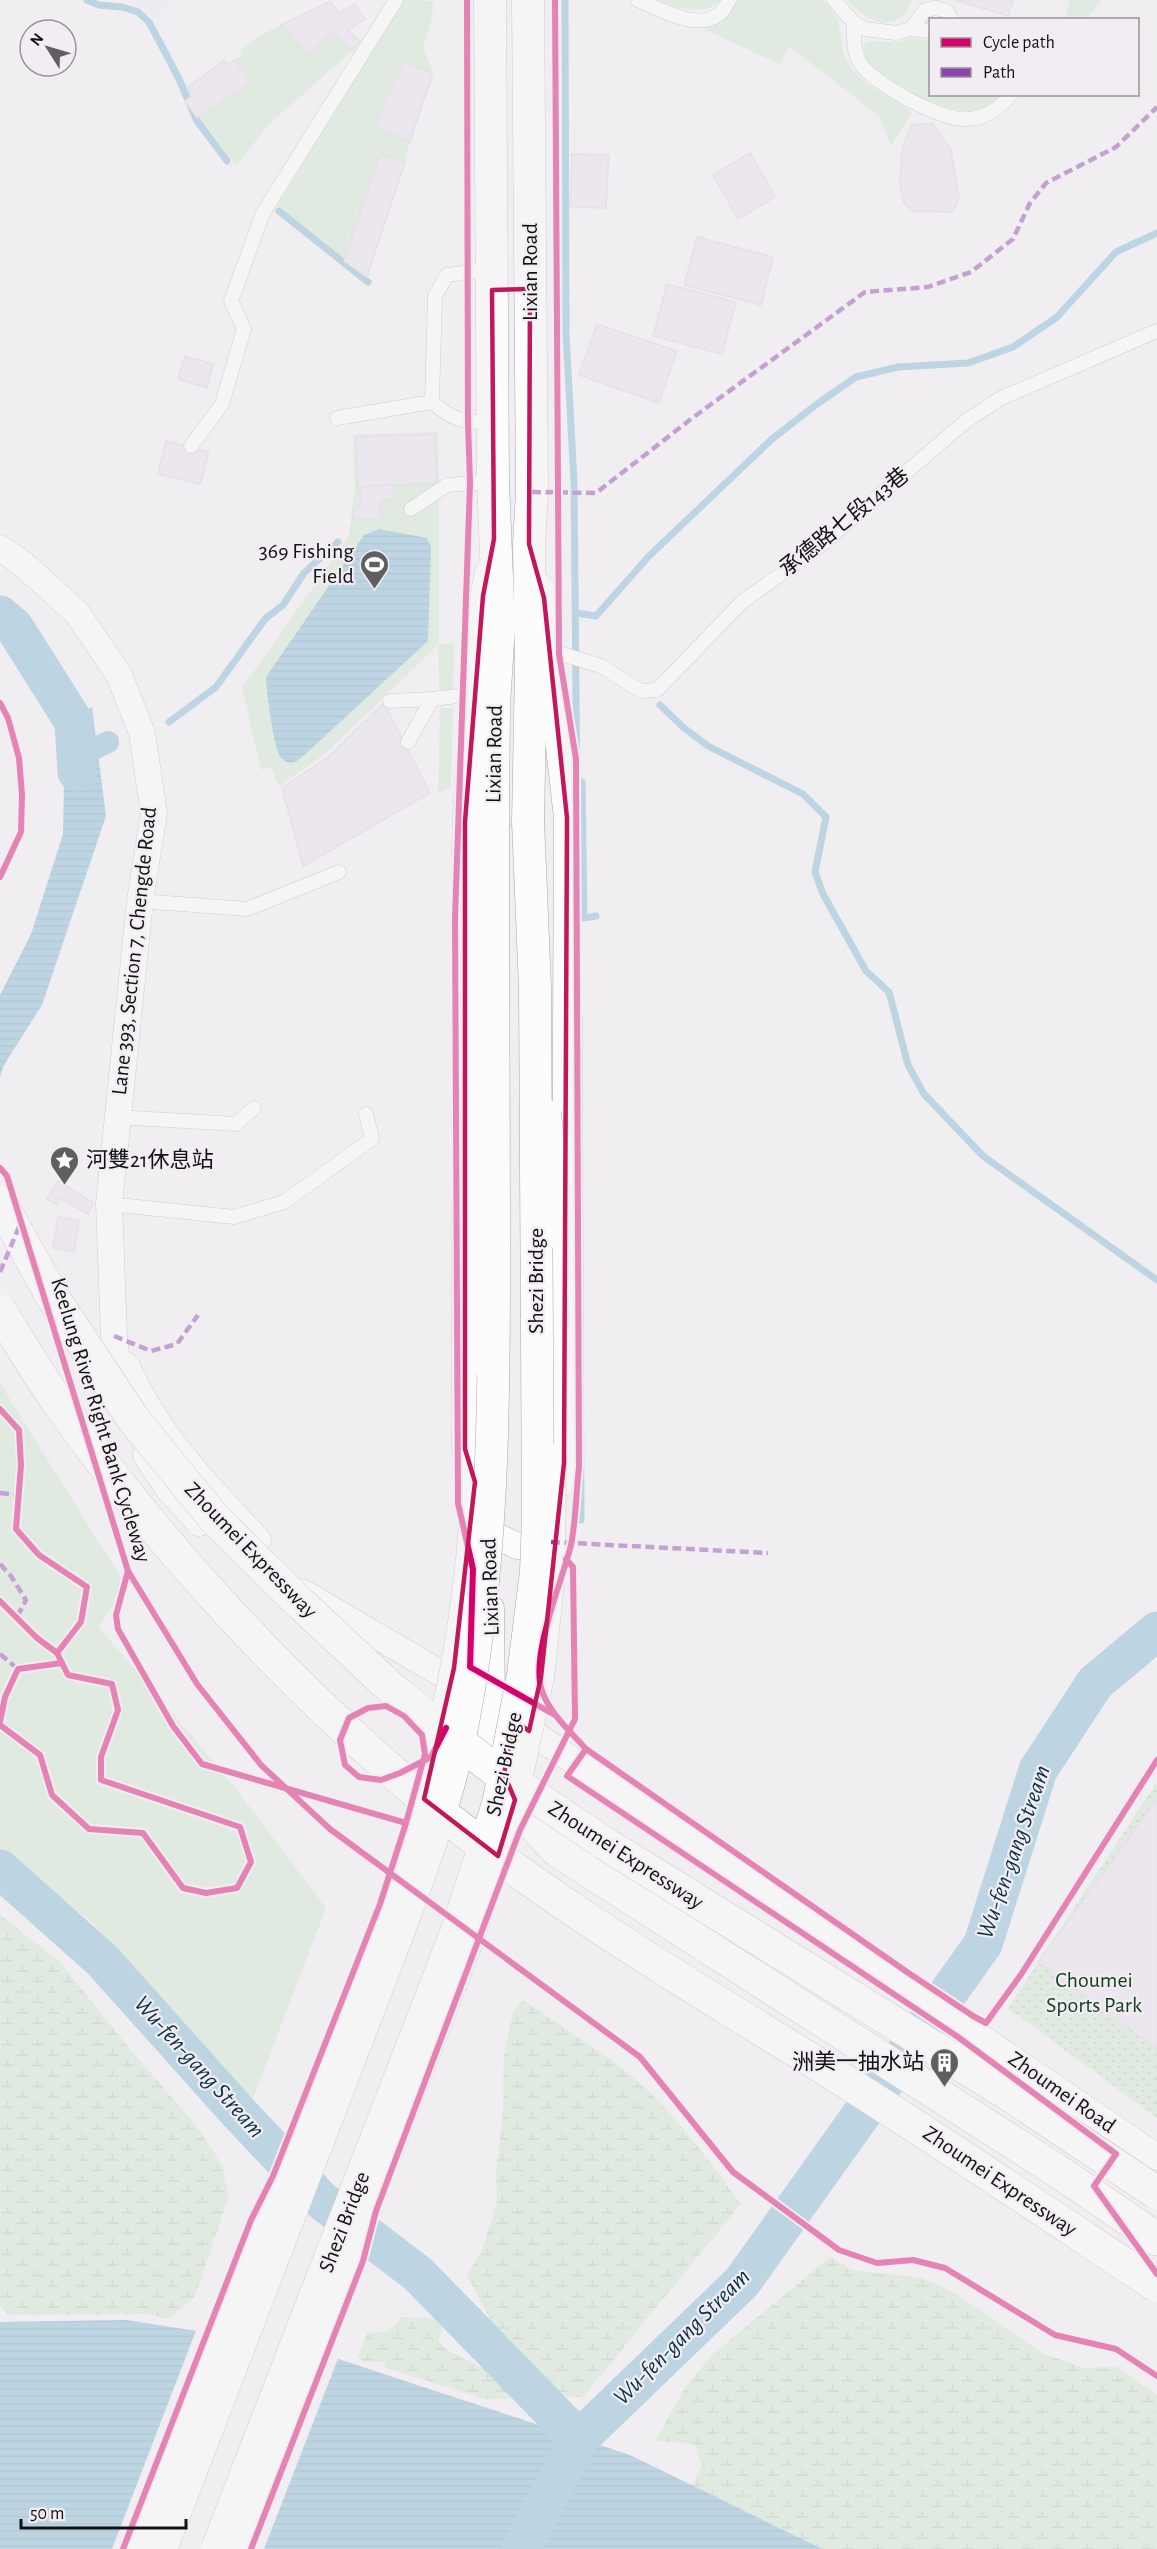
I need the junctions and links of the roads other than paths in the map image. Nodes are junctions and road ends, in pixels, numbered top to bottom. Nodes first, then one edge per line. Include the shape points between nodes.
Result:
1 (396, 0) edge
2 (490, 0) edge
3 (528, 0) edge
4 (638, 0) edge
5 (729, 0) edge
6 (834, 0) edge
7 (951, 18) edge
8 (854, 23) junction
9 (911, 28) junction
10 (929, 31) edge
11 (1009, 96) edge
12 (492, 279) junction
13 (530, 289) junction
14 (1157, 331) edge
15 (432, 402) junction
16 (337, 418) dead end
17 (493, 422) junction
18 (191, 446) dead end
19 (492, 482) junction
20 (411, 509) dead end
21 (529, 544) junction
22 (0, 548) edge
23 (549, 650) junction
24 (432, 699) junction
25 (484, 700) junction
26 (390, 701) dead end
27 (408, 742) dead end
28 (528, 822) joint
29 (484, 826) junction
30 (339, 872) dead end
31 (140, 901) junction
32 (535, 987) junction
33 (254, 1108) dead end
34 (366, 1114) dead end
35 (116, 1118) junction
36 (0, 1202) edge
37 (109, 1204) junction
38 (0, 1311) edge
39 (489, 1532) junction
40 (551, 1542) junction
41 (492, 1705) junction
42 (520, 1724) junction
43 (615, 1890) junction
44 (1157, 2157) edge
45 (1157, 2193) edge
46 (1157, 2239) edge
47 (1157, 2286) edge
48 (142, 2549) edge
49 (160, 2549) edge
50 (217, 2549) edge
51 (236, 2549) edge

1 - 18 lane via 263,213 231,301 244,329 222,404
2 - 12 street, Lixian Road
3 - 13 street, Lixian Road
4 - 5 lane via 696,22 710,19
6 - 8 lane
7 - 9 lane via 947,11 925,10
8 - 9 lane via 882,32
8 - 11 lane via 858,62 895,94 966,120 993,111
9 - 10 lane
12 - 13 street
12 - 15 lane via 447,275 435,296
12 - 17 street, Lixian Road
13 - 21 street, Lixian Road
14 - 23 lane, 承德路七段143巷 via 1001,398 966,421 819,547 742,602 657,690 640,691 602,666
15 - 16 lane
15 - 17 lane via 449,417 468,423
17 - 19 street, Lixian Road
19 - 20 lane via 447,485
19 - 25 street, Lixian Road via 499,625
21 - 23 street, Lixian Road via 544,598
21 - 28 street, Lixian Road
22 - 31 street, Lane 393, Section 7, Chengde Road via 77,613 119,675 142,734 154,813
23 - 40 street, Lixian Road via 567,818 564,1463
24 - 25 lane
24 - 26 lane
24 - 27 lane
25 - 29 street, Lixian Road
25 - 39 street, Lixian Road via 465,822 465,1449
28 - 32 street, Shezi Bridge, bridge
29 - 48 street, bridge via 478,1407 474,1506 454,1668 424,1800 396,1892
29 - 49 street, Shezi Bridge, bridge via 494,1407 480,1611 457,1748 427,1854 395,1941
30 - 31 lane via 247,909
31 - 35 street, Lane 393, Section 7, Chengde Road
32 - 50 street, Shezi Bridge, bridge via 536,1572 523,1675 500,1792 456,1933
32 - 51 street, bridge via 552,1150 554,1518 541,1677 513,1808 471,1939
33 - 35 lane via 236,1124
34 - 37 lane via 372,1138 284,1202 234,1217
35 - 37 street, Lane 393, Section 7, Chengde Road
36 - 45 highway, Zhoumei Expressway, bridge via 52,1296 134,1420 214,1518 392,1689 491,1767 604,1843 1010,2095
37 - 41 street, Lane 393, Section 7, Chengde Road via 114,1336 135,1385 168,1437 203,1482 327,1607
38 - 47 highway, Zhoumei Expressway, bridge via 56,1400 118,1483 222,1605 304,1690 416,1792 522,1875 622,1942 934,2137
39 - 40 street via 517,1546
39 - 41 street, Lixian Road
40 - 42 street, Lixian Road via 544,1604
41 - 42 street, Lane 393, Section 7, Chengde Road
41 - 43 highway via 492,1737 514,1798 536,1830 558,1851
42 - 43 highway via 518,1750 536,1804 582,1863
42 - 44 street, Zhoumei Road
43 - 46 highway via 1059,2172

